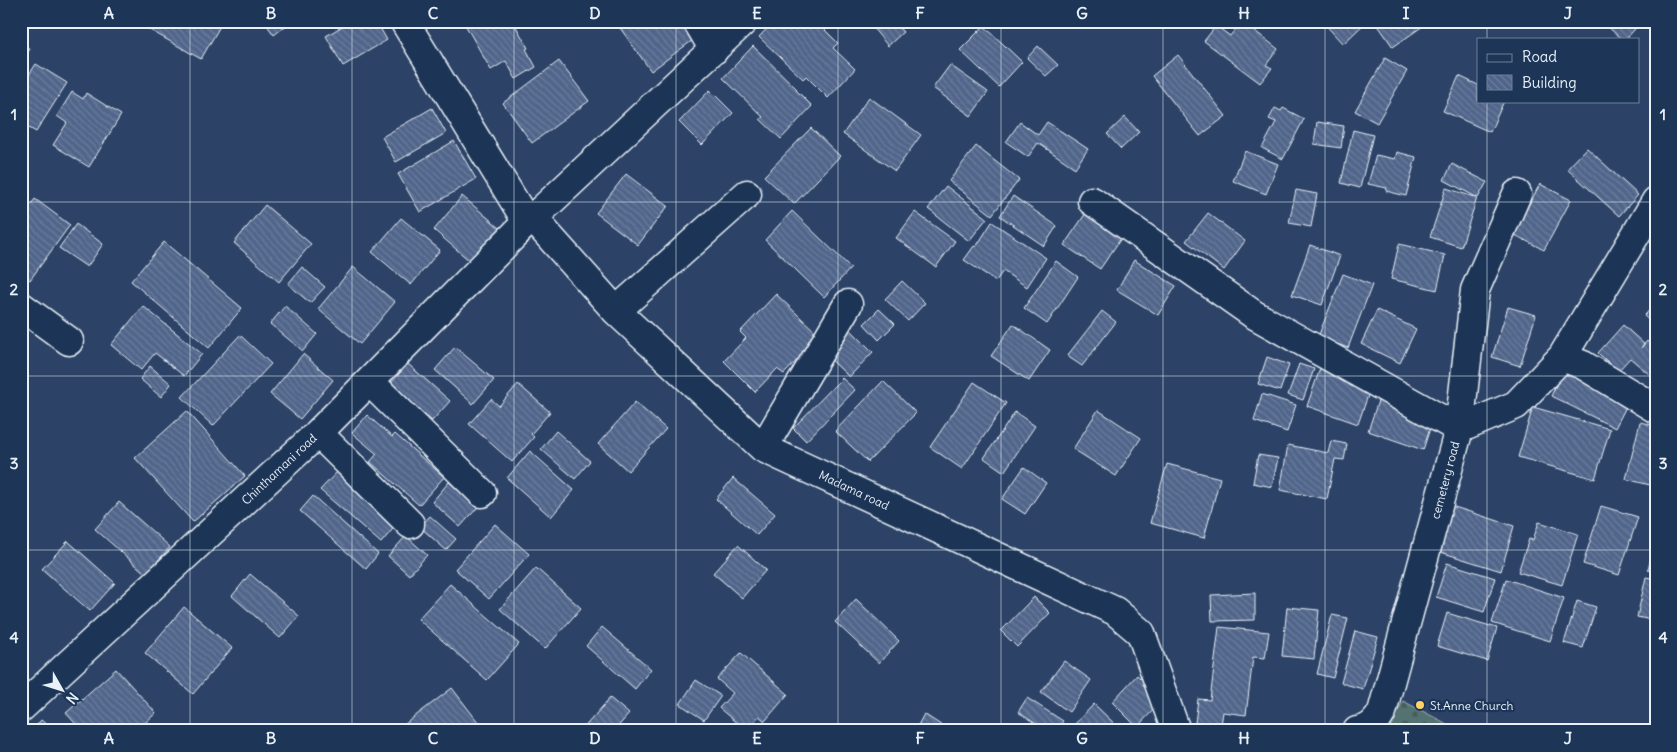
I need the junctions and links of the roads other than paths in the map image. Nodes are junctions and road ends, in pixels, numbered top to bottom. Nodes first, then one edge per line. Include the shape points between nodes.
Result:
1 (404, 21) edge
2 (697, 21) edge
3 (744, 21) edge
4 (714, 50) junction
5 (747, 194) dead end
6 (1517, 194) dead end
7 (1092, 201) dead end
8 (1656, 201) edge
9 (530, 220) junction
10 (848, 304) dead end
11 (21, 306) edge
12 (616, 311) junction
13 (69, 340) dead end
14 (1562, 357) junction
15 (370, 382) junction
16 (1656, 409) edge
17 (1459, 429) junction
18 (318, 433) junction
19 (763, 448) junction
20 (482, 493) dead end
21 (410, 524) dead end
22 (21, 708) edge
23 (1178, 731) edge
24 (1357, 731) edge

1 - 9 street, Madama road
2 - 4 street
3 - 4 street, Chinthamani road
4 - 9 street, Chinthamani road
5 - 12 street
6 - 17 street via 1475,290
7 - 17 street via 1253,314
8 - 14 street, cemetery road
9 - 12 street, Madama road
9 - 15 street, Chinthamani road
10 - 19 street
11 - 13 street
12 - 19 street, Madama road
14 - 16 street via 1583,365
14 - 17 street, cemetery road via 1516,405
15 - 18 street, Chinthamani road
15 - 20 street
17 - 24 street, cemetery road via 1382,712 1377,722
18 - 21 street
18 - 22 street, Chinthamani road
19 - 23 street, Madama road via 1115,611 1141,633

